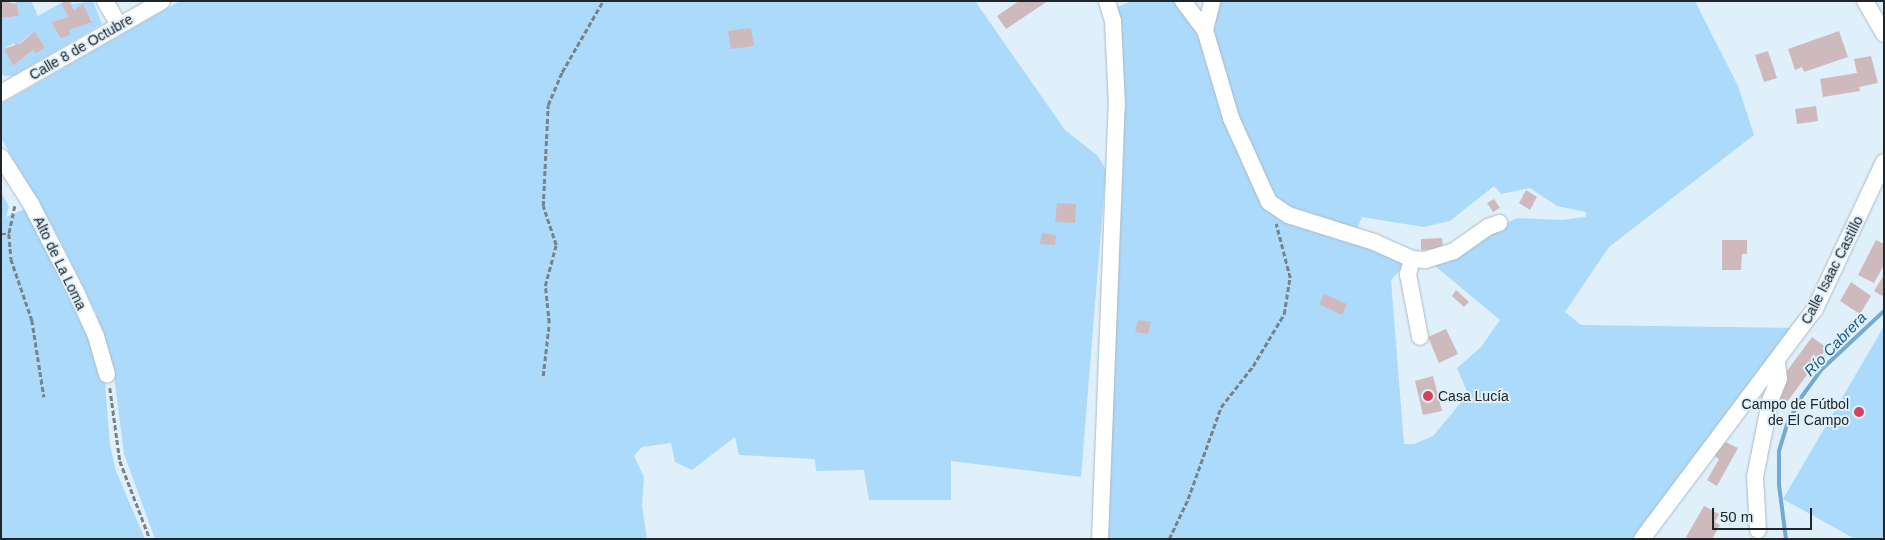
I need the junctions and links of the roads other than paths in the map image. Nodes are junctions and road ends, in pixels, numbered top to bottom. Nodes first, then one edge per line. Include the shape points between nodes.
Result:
1 (105, 1) edge
2 (162, 1) edge
3 (1107, 1) edge
4 (1182, 1) edge
5 (1212, 1) edge
6 (1865, 1) edge
7 (119, 26) junction
8 (1205, 30) junction
9 (1884, 34) edge
10 (1, 93) edge
11 (1, 157) edge
12 (1884, 162) edge
13 (1499, 223) dead end
14 (1412, 259) junction
15 (1420, 337) dead end
16 (1777, 362) junction
17 (107, 374) road end
18 (1758, 530) dead end
19 (1100, 539) edge
20 (1642, 539) edge

1 - 7 street
2 - 7 street, Calle 8 de Octubre
3 - 19 street via 1114,29 1117,106
4 - 8 street
5 - 8 street
6 - 9 street
7 - 10 street, Calle 8 de Octubre
8 - 14 street via 1231,118 1269,202 1288,215 1374,242
11 - 17 street, Alto de La Loma via 77,294 96,336
12 - 16 street, Calle Isaac Castillo via 1815,309
13 - 14 street via 1480,232 1454,252 1425,260
14 - 15 street via 1408,274
16 - 18 street via 1779,379 1770,401 1755,477
16 - 20 street, Calle Isaac Castillo

